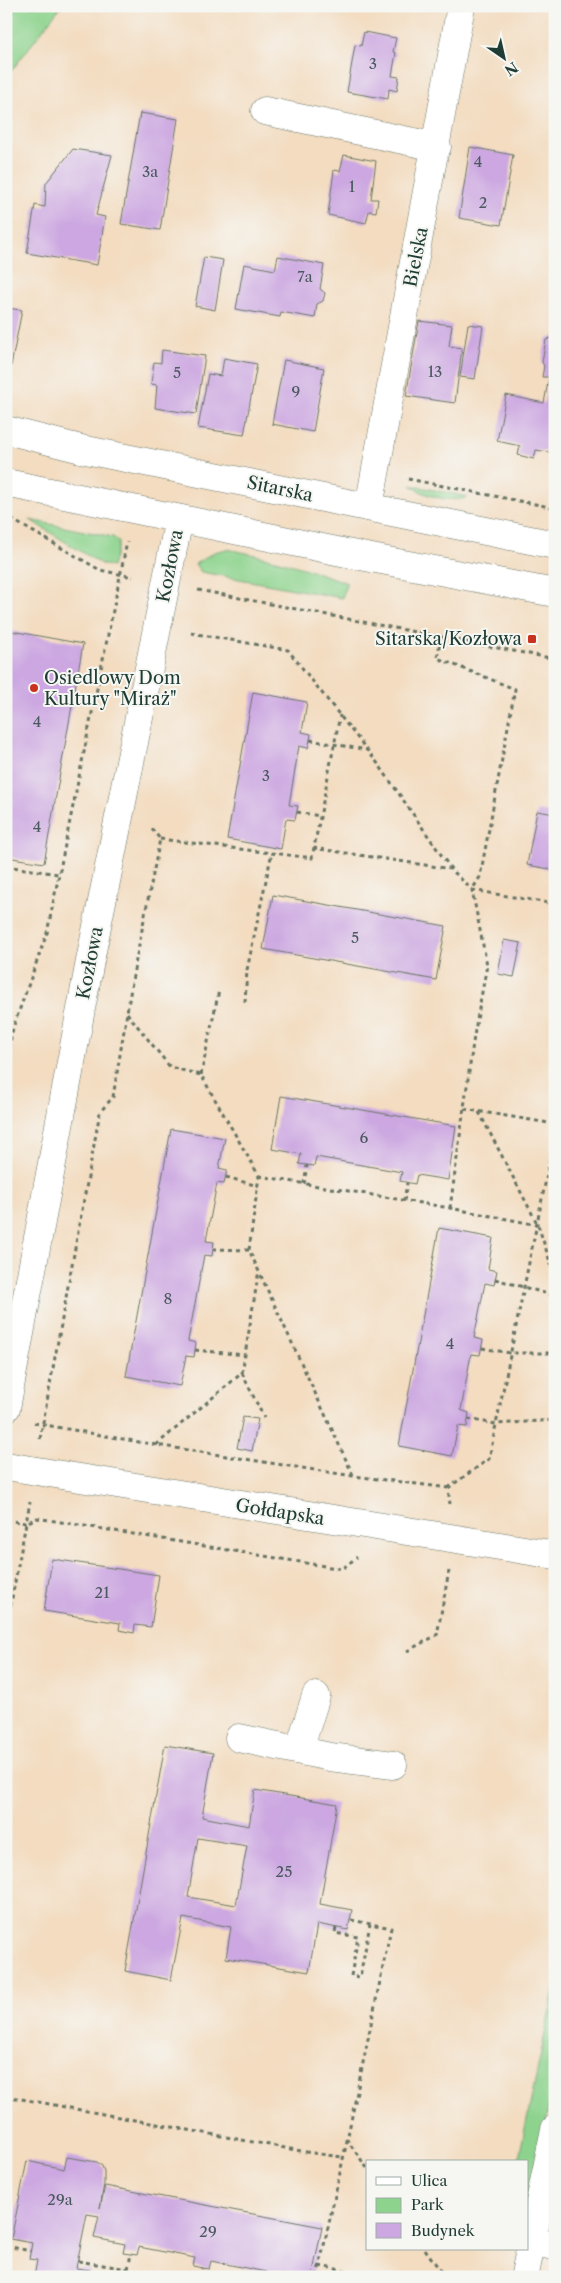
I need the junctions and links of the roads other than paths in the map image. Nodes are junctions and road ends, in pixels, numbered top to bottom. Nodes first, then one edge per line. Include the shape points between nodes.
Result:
1 (461, 6) edge
2 (265, 111) dead end
3 (437, 147) junction
4 (6, 430) edge
5 (6, 484) edge
6 (369, 508) junction
7 (179, 519) junction
8 (555, 545) edge
9 (555, 592) edge
10 (6, 1408) edge
11 (6, 1466) edge
12 (555, 1555) edge
13 (316, 1696) dead end
14 (238, 1738) dead end
15 (299, 1750) junction
16 (393, 1765) dead end
17 (555, 2129) edge
18 (543, 2244) edge
19 (525, 2274) dead end

1 - 3 street, Bielska
2 - 3 street
3 - 6 street, Bielska
4 - 6 street, Sitarska via 81,449
5 - 7 street
6 - 8 street, Sitarska
7 - 9 street
7 - 10 street, Kozłowa via 90,961
11 - 12 street, Gołdapska
13 - 15 street
14 - 15 street
15 - 16 street
17 - 18 street
18 - 19 street

